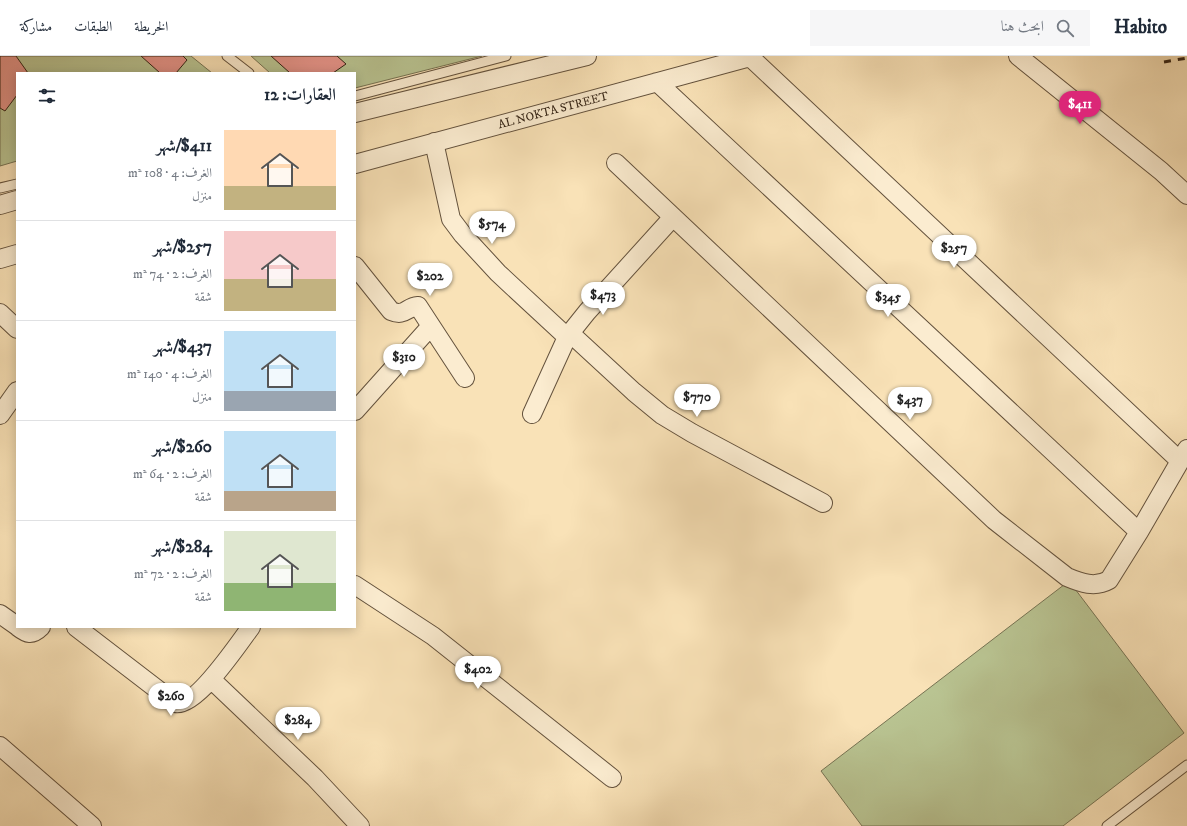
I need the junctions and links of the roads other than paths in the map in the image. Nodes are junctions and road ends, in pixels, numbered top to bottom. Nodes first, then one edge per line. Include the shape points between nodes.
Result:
1 (227, 56) edge
2 (506, 56) edge
3 (587, 56) edge
4 (750, 56) edge
5 (1018, 56) edge
6 (248, 72) edge
7 (657, 82) junction
8 (356, 96) edge
9 (356, 113) edge
10 (434, 142) junction
11 (616, 163) dead end
12 (356, 164) edge
13 (16, 184) edge
14 (0, 188) edge
15 (1187, 195) edge
16 (16, 200) edge
17 (0, 205) edge
18 (672, 217) junction
19 (16, 254) edge
20 (0, 258) edge
21 (356, 267) edge
22 (0, 312) edge
23 (431, 326) junction
24 (16, 328) edge
25 (569, 335) junction
26 (466, 378) dead end
27 (16, 392) edge
28 (356, 410) edge
29 (532, 414) dead end
30 (0, 415) edge
31 (1183, 455) edge
32 (823, 503) dead end
33 (1139, 532) junction
34 (356, 586) edge
35 (0, 614) edge
36 (16, 626) edge
37 (18, 628) edge
38 (40, 628) edge
39 (77, 628) edge
40 (250, 628) edge
41 (212, 680) junction
42 (0, 746) edge
43 (1187, 765) edge
44 (612, 778) dead end
45 (92, 826) edge
46 (360, 826) edge
47 (1107, 826) edge

1 - 6 lane
2 - 8 lane
3 - 9 street
4 - 7 street, AL NOKTA STREET
4 - 31 street
5 - 15 street via 1161,171
7 - 10 street, AL NOKTA STREET
7 - 33 street
10 - 12 street, AL NOKTA STREET
10 - 25 street via 451,219 498,273
11 - 18 street
13 - 14 lane
16 - 17 street
18 - 25 street
18 - 33 street via 994,520 1067,577 1080,583 1092,584 1109,580
19 - 20 street
21 - 23 street via 391,311 402,313 417,306
22 - 24 street
23 - 26 street
23 - 28 street
25 - 29 street
25 - 32 street via 662,415
27 - 30 street
31 - 33 street
34 - 44 street via 433,636
35 - 36 street
37 - 38 street via 31,634
39 - 41 street via 180,704
40 - 41 street
41 - 46 street via 315,778
42 - 45 street
43 - 47 lane

